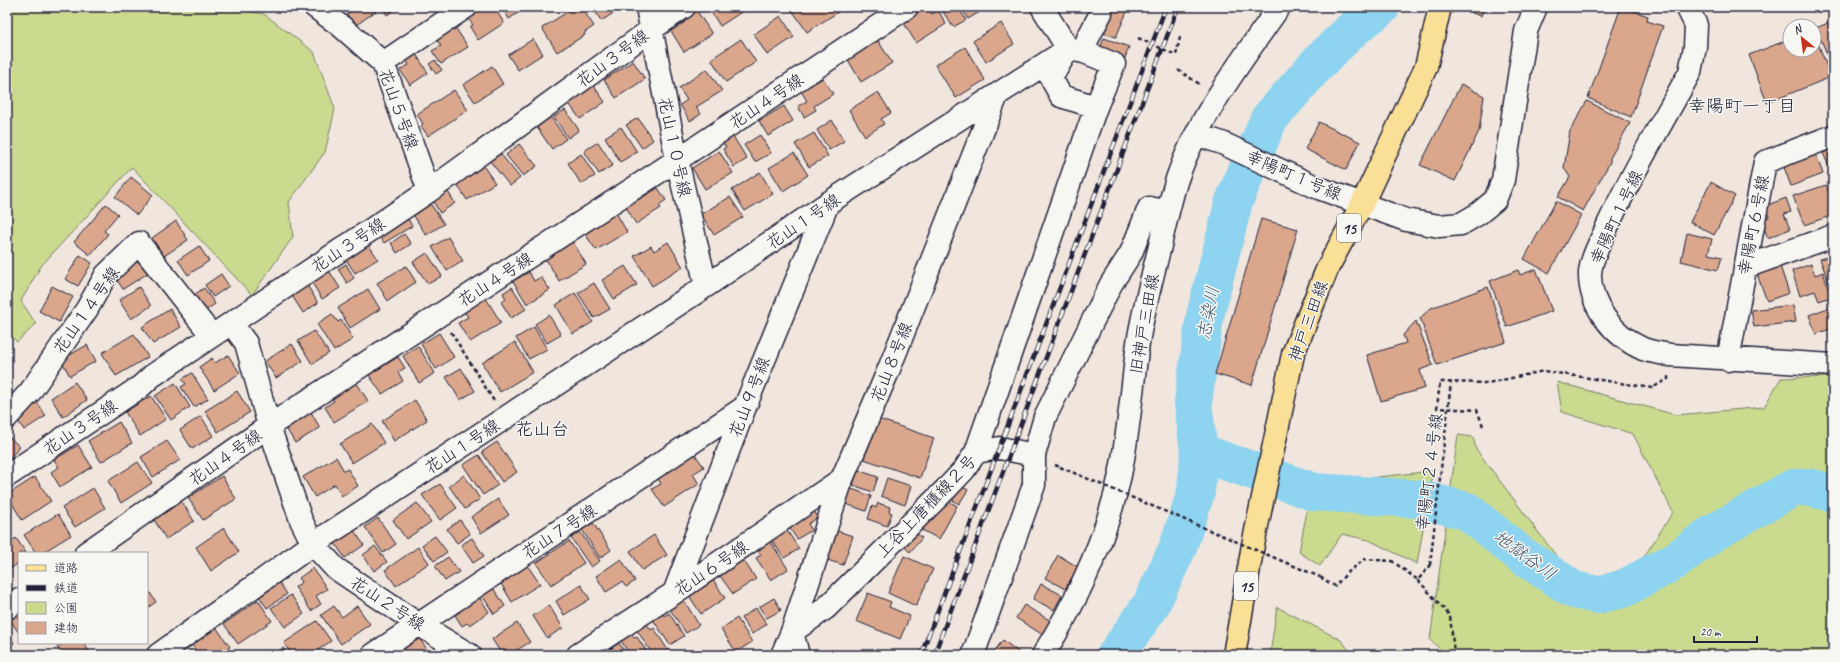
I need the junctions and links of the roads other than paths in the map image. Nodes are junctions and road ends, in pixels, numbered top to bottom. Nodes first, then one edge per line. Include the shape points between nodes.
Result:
1 (316, 7) edge
2 (466, 7) edge
3 (647, 7) edge
4 (684, 7) edge
5 (907, 7) edge
6 (1042, 7) edge
7 (1278, 7) edge
8 (1440, 7) edge
9 (1536, 7) edge
10 (1687, 7) edge
11 (1100, 13) dead end
12 (652, 29) junction
13 (1076, 50) junction
14 (383, 63) junction
15 (996, 95) junction
16 (1096, 107) junction
17 (1198, 135) junction
18 (1833, 136) edge
19 (677, 160) junction
20 (429, 191) junction
21 (828, 204) junction
22 (1362, 204) junction
23 (1168, 212) junction
24 (1833, 236) edge
25 (1745, 266) junction
26 (706, 286) junction
27 (231, 323) junction
28 (212, 336) junction
29 (1728, 360) junction
30 (1833, 365) edge
31 (744, 408) junction
32 (7, 417) edge
33 (269, 426) junction
34 (976, 452) junction
35 (1034, 455) junction
36 (7, 476) edge
37 (842, 479) junction
38 (313, 544) junction
39 (87, 552) edge
40 (674, 593) junction
41 (18, 600) edge
42 (7, 608) edge
43 (418, 624) junction
44 (792, 632) junction
45 (158, 655) edge
46 (373, 655) edge
47 (470, 655) edge
48 (578, 655) edge
49 (782, 655) edge
50 (798, 655) edge
51 (973, 655) edge
52 (1043, 655) edge
53 (1234, 655) edge

1 - 14 street, 花山５号線
2 - 14 street
3 - 12 street, 花山１０号線
4 - 12 street, 花山３号線
5 - 19 street, 花山４号線
6 - 13 street
7 - 17 street, 旧神戸三田線 via 1218,96
8 - 22 main road, 神戸三田線 / 15 via 1426,67
9 - 22 street, 幸陽町１号線 via 1526,31 1503,180 1495,200 1461,224 1439,226 1406,220
10 - 29 street, 幸陽町１号線 via 1696,25 1690,72 1615,209 1598,246 1590,272 1592,292 1599,310 1613,328 1643,349 1670,355
11 - 13 street via 1088,38
12 - 19 street, 花山１０号線
12 - 20 street, 花山３号線
13 - 15 street, 花山１号線
13 - 16 street via 1114,64
13 - 16 street via 1051,78 1061,96
14 - 20 street, 花山５号線
15 - 21 street, 花山１号線
15 - 37 street, 花山８号線 via 892,361
16 - 34 street
17 - 22 street, 幸陽町１号線 via 1222,143 1316,187
17 - 23 street, 旧神戸三田線 via 1183,164
18 - 25 street, 幸陽町６号線 via 1765,162
19 - 26 street, 花山１０号線
19 - 33 street, 花山４号線
20 - 27 street, 花山３号線
21 - 26 street, 花山１号線
21 - 31 street, 花山９号線
22 - 53 main road, 神戸三田線 / 15 via 1328,267 1294,354 1258,518
23 - 35 street via 1150,208 1131,253 1111,284 1045,417
23 - 52 street, 旧神戸三田線 via 1139,340 1126,442 1112,506 1081,590
24 - 25 street
25 - 29 street, 幸陽町６号線
26 - 38 street, 花山１号線
27 - 28 street, 花山３号線
27 - 33 street, 花山２号線 via 246,343
28 - 32 street, 花山１４号線 via 139,243 106,275 87,309 30,392
28 - 36 street, 花山３号線
29 - 30 street, 幸陽町１号線
31 - 40 street, 花山９号線
31 - 43 street, 花山７号線
33 - 38 street, 花山２号線 via 301,520
33 - 39 street, 花山４号線
34 - 35 street, 上谷上唐櫃線２号 via 1000,448
34 - 44 street, 上谷上唐櫃線２号 via 960,474 826,608
35 - 51 street via 1034,485
37 - 40 street, 花山６号線
37 - 44 street, 花山８号線
38 - 43 street, 花山２号線 via 335,568
38 - 45 street, 花山１号線
40 - 48 street, 花山６号線
41 - 42 street
43 - 46 street, 花山７号線
43 - 47 street, 花山２号線
44 - 49 street
44 - 50 street

